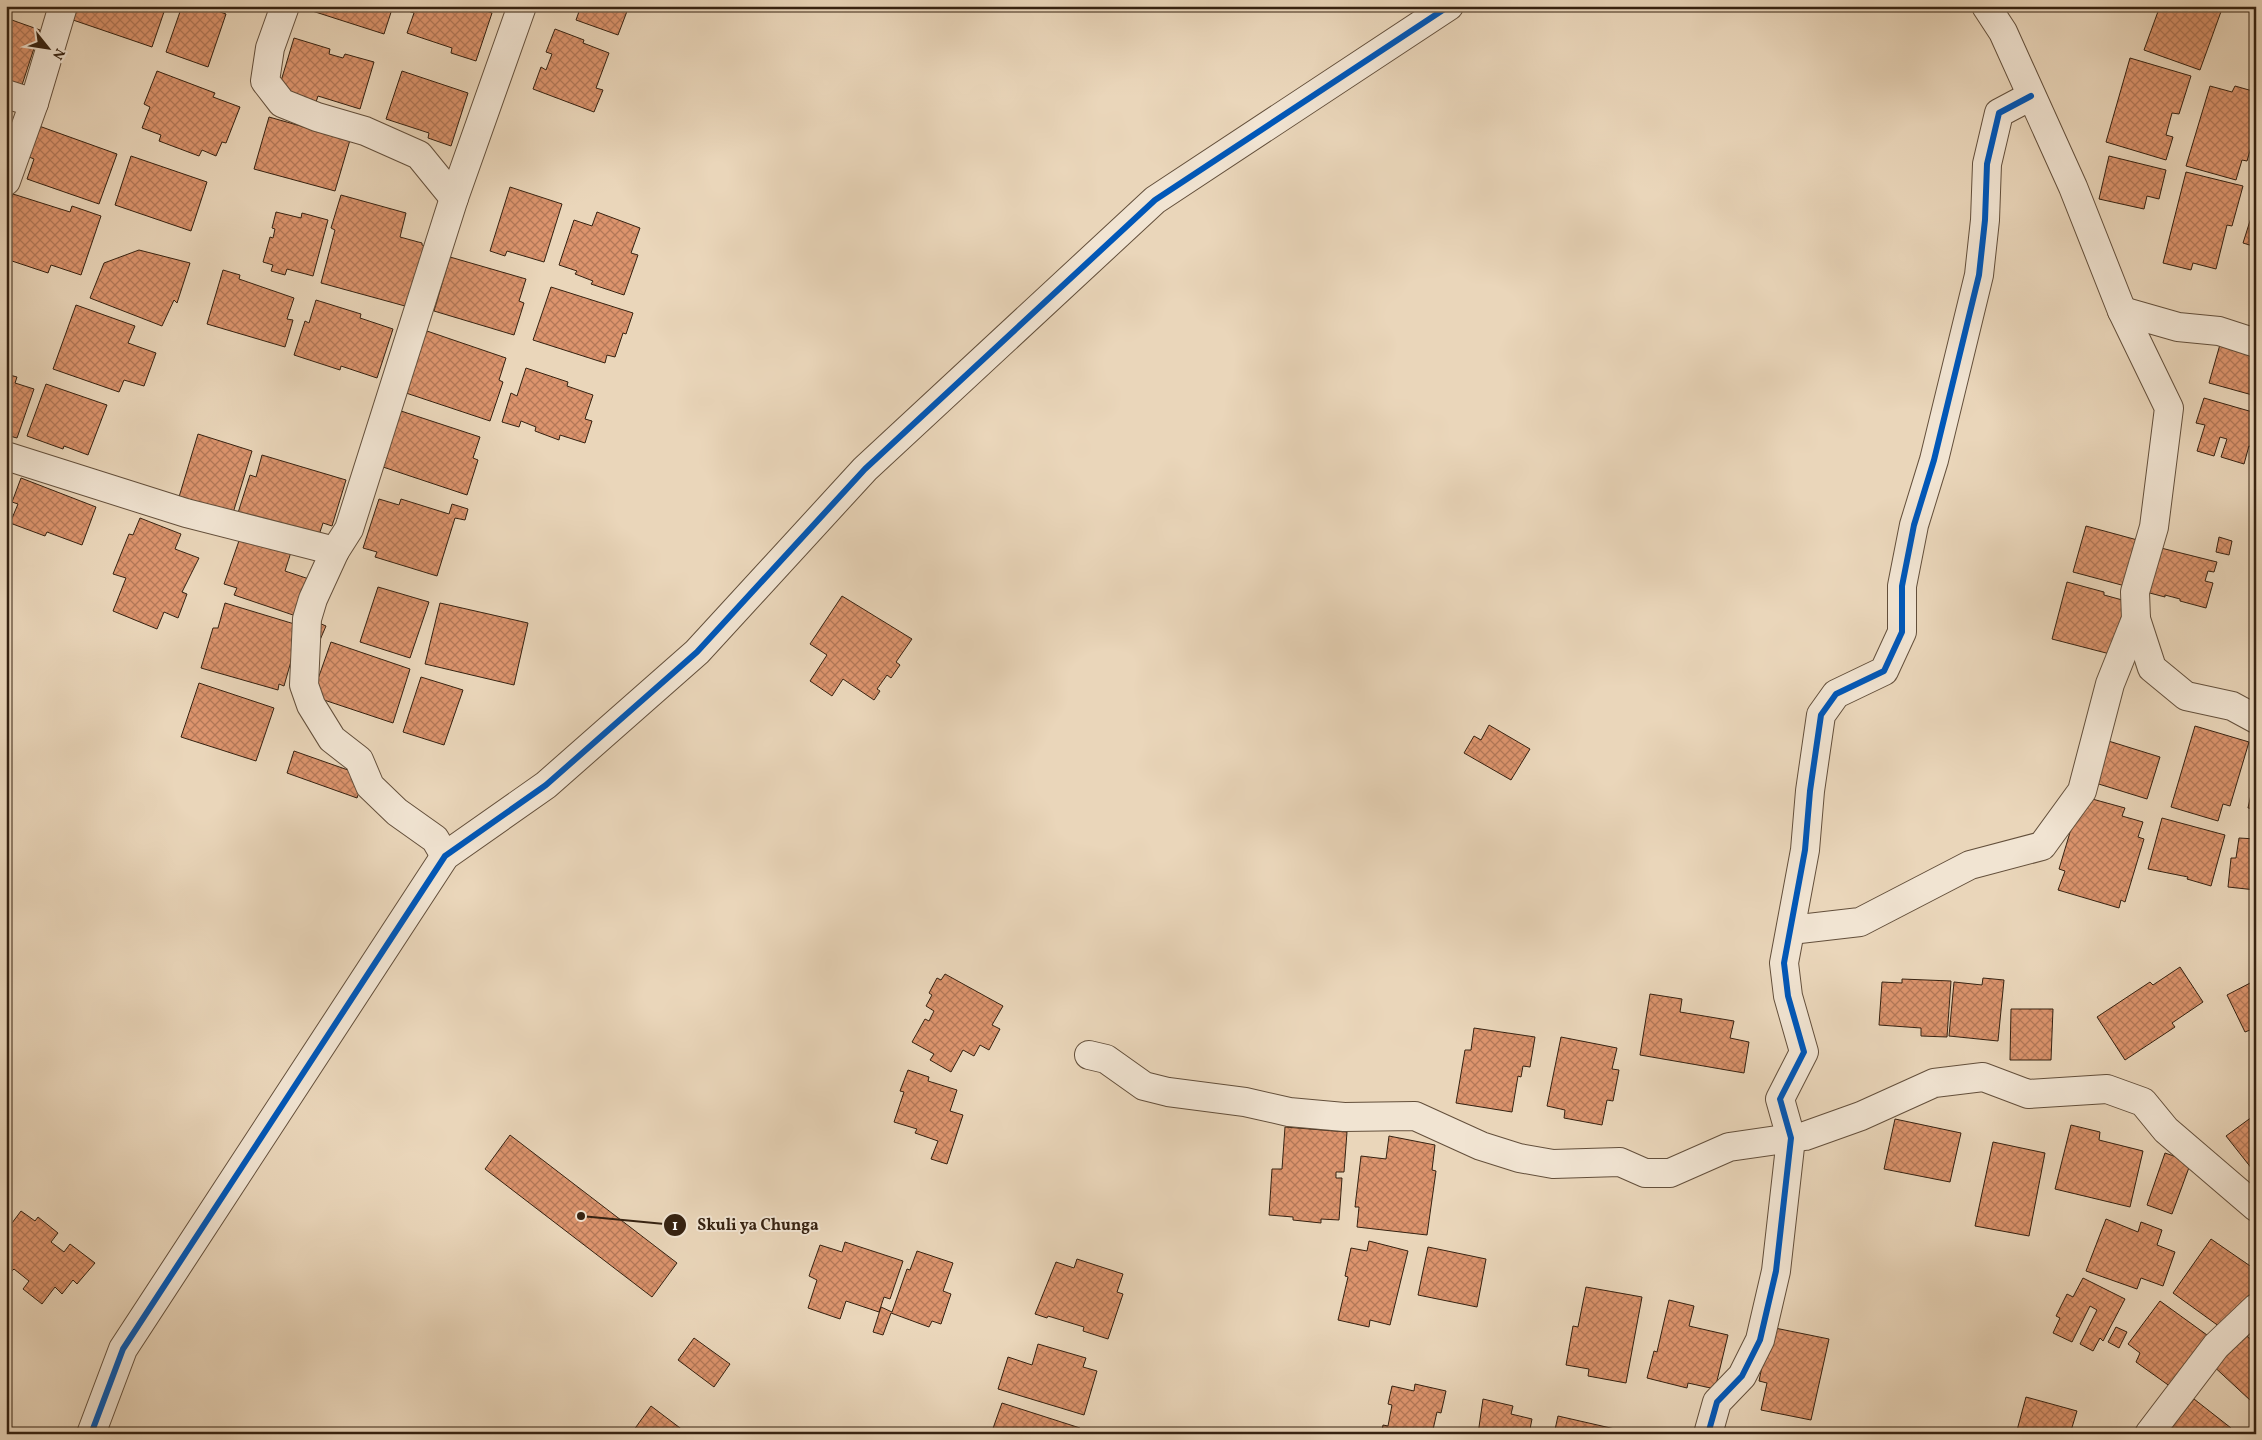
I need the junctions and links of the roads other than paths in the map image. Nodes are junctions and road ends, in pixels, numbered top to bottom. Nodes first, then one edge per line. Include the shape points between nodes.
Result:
1 (63, 6) edge
2 (285, 6) edge
3 (522, 6) edge
4 (1449, 6) edge
5 (1986, 6) edge
6 (6, 94) edge
7 (2031, 96) junction
8 (34, 103) junction
9 (6, 181) edge
10 (454, 198) junction
11 (2122, 311) junction
12 (2256, 343) edge
13 (6, 456) edge
14 (335, 551) junction
15 (2136, 618) junction
16 (2256, 719) edge
17 (445, 856) junction
18 (1790, 930) junction
19 (1089, 1055) dead end
20 (1791, 1138) junction
21 (2256, 1207) edge
22 (2256, 1308) edge
23 (91, 1434) edge
24 (1708, 1434) edge
25 (2149, 1434) edge

1 - 8 street
2 - 10 street via 270,48 265,81 282,103 365,131 419,155
3 - 10 street
4 - 17 street via 1155,200 865,469 697,652 546,785
5 - 7 street via 2003,32
6 - 8 street
7 - 11 street via 2073,187
7 - 18 street via 2000,113 1987,164 1985,220 1978,275 1934,460 1914,526 1902,586 1902,632 1884,671 1836,694 1821,715 1805,850
8 - 9 street
10 - 14 street via 349,529
11 - 12 street via 2178,327 2219,330
11 - 15 street via 2169,408 2154,527 2135,592
13 - 14 street via 186,513
14 - 17 street via 307,618 304,685 311,705 332,739 359,760 370,786 397,812 435,839
15 - 16 street via 2152,668 2186,696 2232,706
15 - 18 street via 2110,684 2082,791 2042,846 1970,865 1860,922
17 - 23 street via 123,1349
18 - 20 street via 1784,963 1788,996 1804,1052 1780,1099
19 - 20 street via 1106,1059 1144,1086 1168,1092 1245,1102 1289,1112 1344,1117 1414,1116 1481,1146 1553,1164 1620,1162 1645,1172 1670,1173 1729,1146
20 - 21 street via 1861,1116 1934,1082 1983,1077 2028,1094 2107,1089 2142,1102 2166,1130
20 - 24 street via 1776,1271 1760,1340 1742,1376 1717,1402
22 - 25 street via 2216,1346

